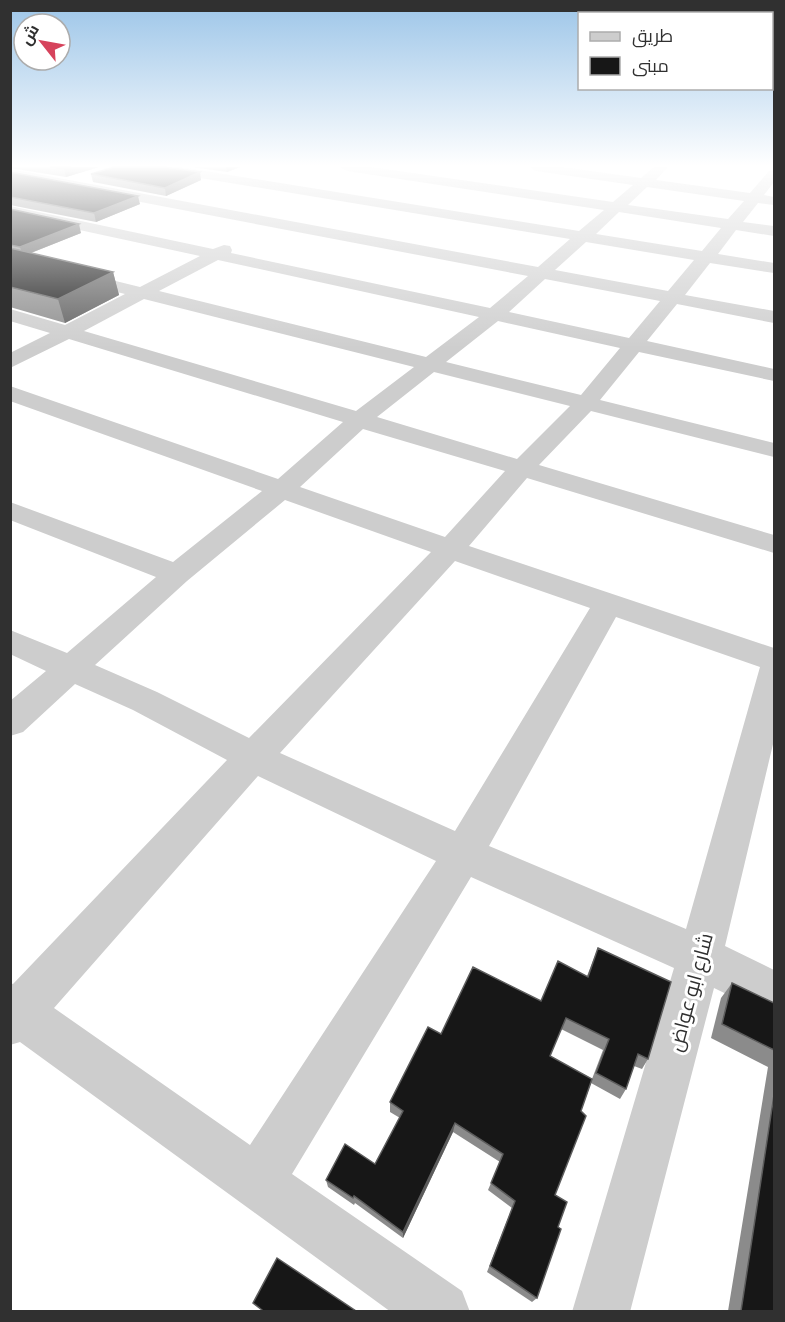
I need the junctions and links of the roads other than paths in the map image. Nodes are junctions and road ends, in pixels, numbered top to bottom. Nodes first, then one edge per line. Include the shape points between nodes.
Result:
1 (96, 229) joint
2 (266, 229) edge
3 (308, 229) edge
4 (446, 229) edge
5 (533, 229) edge
6 (594, 229) edge
7 (730, 229) edge
8 (758, 229) edge
9 (774, 231) edge
10 (256, 234) dead end
11 (585, 237) junction
12 (75, 238) edge
13 (236, 244) dead end
14 (422, 249) junction
15 (42, 253) edge
16 (215, 255) junction
17 (706, 257) junction
18 (14, 263) edge
19 (774, 268) edge
20 (542, 274) junction
21 (145, 293) junction
22 (671, 299) junction
23 (495, 314) junction
24 (10, 315) edge
25 (774, 317) edge
26 (69, 332) junction
27 (635, 345) junction
28 (10, 362) edge
29 (431, 363) junction
30 (774, 375) edge
31 (10, 393) edge
32 (586, 403) junction
33 (359, 420) junction
34 (774, 450) edge
35 (521, 469) junction
36 (283, 488) junction
37 (10, 510) edge
38 (774, 544) edge
39 (450, 549) junction
40 (177, 574) junction
41 (608, 603) junction
42 (10, 641) edge
43 (774, 660) edge
44 (74, 668) junction
45 (774, 672) edge
46 (10, 722) edge
47 (253, 757) junction
48 (463, 854) junction
49 (700, 957) junction
50 (774, 994) edge
51 (13, 1013) edge
52 (258, 1182) junction
53 (441, 1311) edge
54 (601, 1311) edge

1 - 12 street
1 - 16 street
2 - 10 street
3 - 14 street
4 - 14 street
5 - 11 street
6 - 11 street
7 - 17 street
8 - 9 street
11 - 17 street
11 - 20 street
13 - 16 street
14 - 20 street
15 - 18 street
16 - 21 street
16 - 23 street
17 - 19 street
17 - 22 street
18 - 21 street
20 - 22 street
20 - 23 street
21 - 26 street
21 - 29 street
22 - 25 street
22 - 27 street
23 - 27 street
23 - 29 street
24 - 26 street
26 - 28 street
26 - 33 street
27 - 30 street
27 - 32 street
29 - 32 street
29 - 33 street
31 - 36 street
32 - 34 street
32 - 35 street
33 - 35 street
33 - 36 street
35 - 38 street
35 - 39 street
36 - 39 street
36 - 40 street
37 - 40 street
39 - 41 street
39 - 47 street
40 - 44 street
41 - 43 street
41 - 48 street
42 - 44 street
44 - 46 street
44 - 47 street
45 - 49 street, شارع ابو عواض
47 - 48 street
47 - 51 street
48 - 49 street
48 - 52 street
49 - 50 street
49 - 54 street, شارع ابو عواض
51 - 52 street
52 - 53 street

